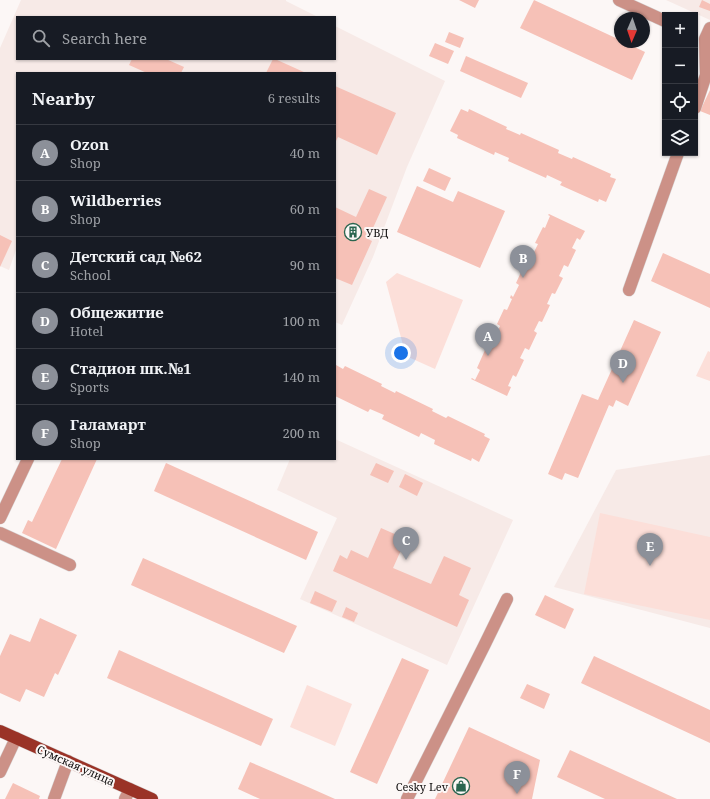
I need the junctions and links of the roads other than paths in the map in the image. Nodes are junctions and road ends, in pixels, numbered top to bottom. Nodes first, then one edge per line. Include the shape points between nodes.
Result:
1 (619, 0) edge
2 (662, 20) edge
3 (705, 36) edge
4 (698, 99) edge
5 (677, 156) edge
6 (629, 290) dead end
7 (28, 460) edge
8 (0, 518) edge
9 (0, 533) edge
10 (70, 565) dead end
11 (507, 599) dead end
12 (0, 731) edge
13 (16, 738) junction
14 (68, 761) junction
15 (0, 772) edge
16 (128, 794) edge
17 (54, 799) edge
18 (152, 799) edge
19 (407, 799) edge

1 - 2 street
3 - 4 street via 706,75
5 - 6 street
7 - 8 street
9 - 10 street
11 - 19 street
12 - 13 main road, Сумская улица
13 - 14 main road, Сумская улица
13 - 15 street
14 - 16 main road, Сумская улица
14 - 17 street
16 - 18 main road, Сумская улица

